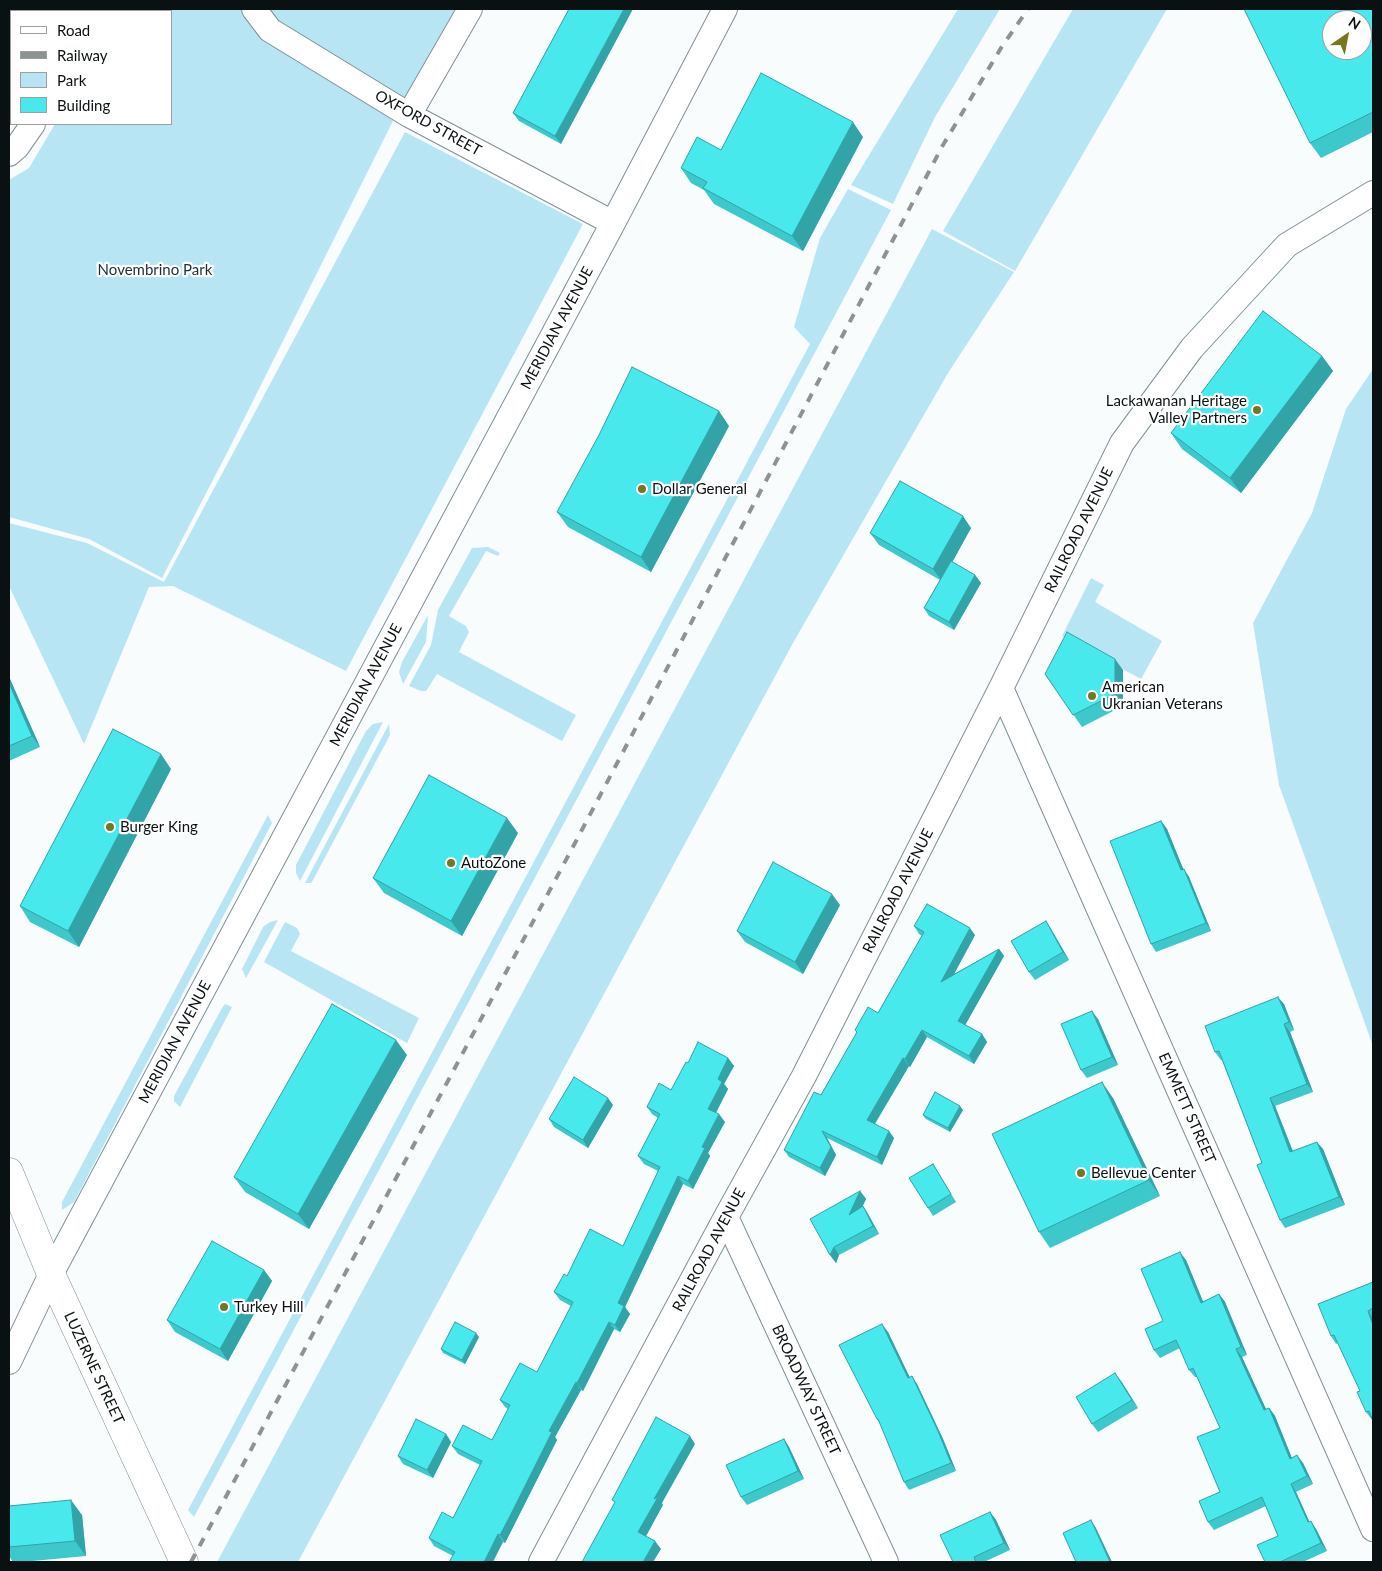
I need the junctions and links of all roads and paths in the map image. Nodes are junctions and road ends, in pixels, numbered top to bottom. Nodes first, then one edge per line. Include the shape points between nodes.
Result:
1 (254, 9) edge
2 (470, 9) edge
3 (725, 9) edge
4 (410, 115) junction
5 (32, 125) edge
6 (9, 154) edge
7 (1373, 193) edge
8 (613, 223) junction
9 (1001, 688) junction
10 (9, 1172) edge
11 (726, 1217) junction
12 (51, 1274) junction
13 (9, 1362) edge
14 (1373, 1529) edge
15 (184, 1562) edge
16 (541, 1562) edge
17 (886, 1562) edge

1 - 4 street, OXFORD STREET via 270,30
2 - 4 street
3 - 8 street, MERIDIAN AVENUE
4 - 8 street, OXFORD STREET
5 - 6 street
7 - 9 street, RAILROAD AVENUE via 1287,245 1192,348 1122,443
8 - 12 street, MERIDIAN AVENUE
9 - 11 street, RAILROAD AVENUE via 804,1076
9 - 14 street, EMMETT STREET
10 - 12 street, LUZERNE STREET
11 - 16 street, RAILROAD AVENUE
11 - 17 street, BROADWAY STREET
12 - 13 street, MERIDIAN AVENUE
12 - 15 street, LUZERNE STREET

